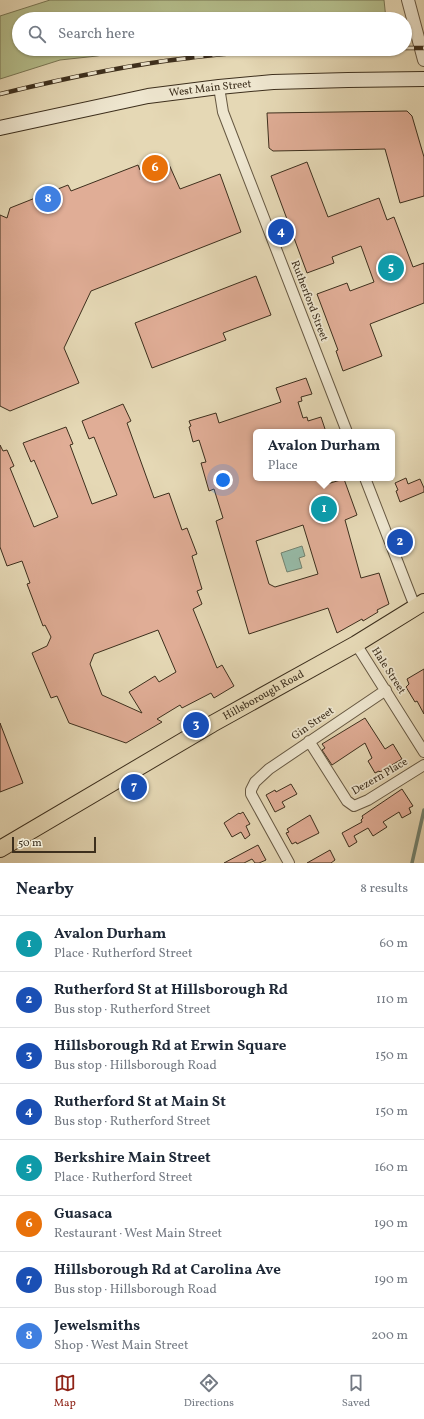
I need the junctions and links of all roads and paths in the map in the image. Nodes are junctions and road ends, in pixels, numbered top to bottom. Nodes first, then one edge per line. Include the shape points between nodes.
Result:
1 (408, 0) edge
2 (411, 12) edge
3 (412, 15) edge
4 (424, 60) edge
5 (424, 79) edge
6 (219, 87) junction
7 (0, 128) edge
8 (346, 429) edge
9 (366, 481) edge
10 (420, 604) edge
11 (356, 644) junction
12 (386, 690) junction
13 (309, 741) junction
14 (424, 752) edge
15 (424, 765) edge
16 (0, 850) edge
17 (289, 863) edge

1 - 2 street
3 - 4 street
5 - 6 main road, West Main Street via 273,82
6 - 7 main road, West Main Street via 148,96
6 - 8 street, Rutherford Street via 223,112
9 - 10 street via 412,599
10 - 11 main road, Hillsborough Road
11 - 12 street, Hale Street
11 - 16 main road, Hillsborough Road via 212,724
12 - 13 street, Gin Street
12 - 14 street, Hale Street
13 - 15 street, Dezern Place via 346,801 354,806
13 - 17 street, Gin Street via 269,769 255,782 251,790

